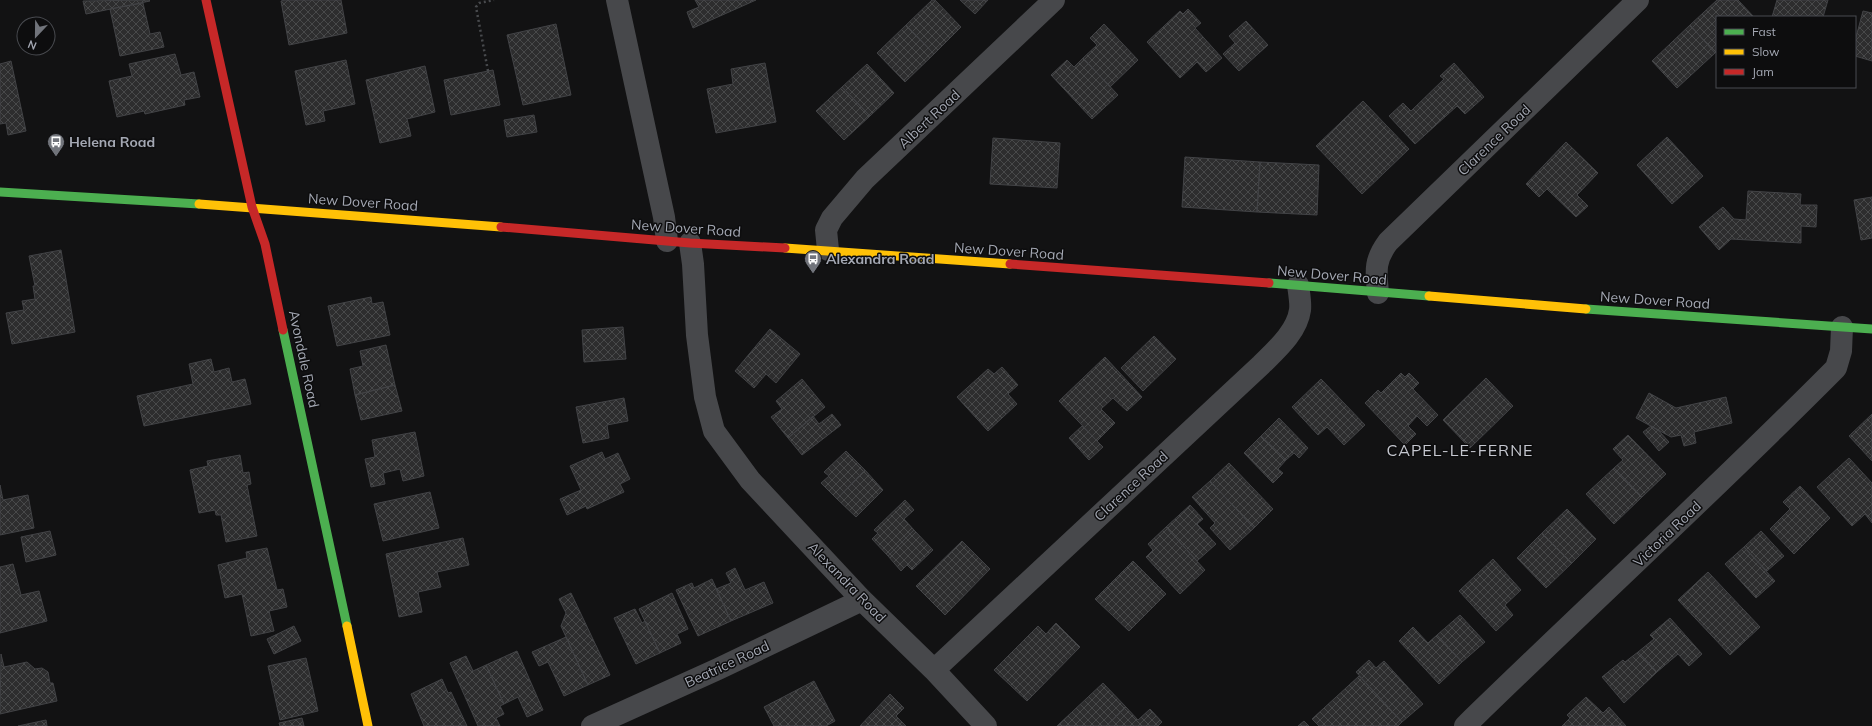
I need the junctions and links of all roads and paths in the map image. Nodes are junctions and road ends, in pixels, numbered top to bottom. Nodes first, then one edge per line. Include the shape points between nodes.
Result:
1 (206, 0) edge
2 (494, 0) edge
3 (617, 0) edge
4 (1054, 0) edge
5 (1638, 0) edge
6 (488, 71) dead end
7 (0, 192) edge
8 (252, 208) junction
9 (667, 241) junction
10 (690, 243) junction
11 (828, 250) junction
12 (1298, 285) junction
13 (1378, 293) junction
14 (1842, 327) junction
15 (1872, 329) edge
16 (862, 600) junction
17 (934, 670) junction
18 (368, 726) edge
19 (592, 726) edge
20 (986, 726) edge
21 (1465, 726) edge

1 - 8 main road, Avondale Road
2 - 6 path via 479,3 476,7
3 - 9 street
4 - 11 street, Albert Road via 865,179 832,218 826,230
5 - 13 street, Clarence Road via 1388,242 1377,263
7 - 8 main road, New Dover Road
8 - 9 main road, New Dover Road
8 - 18 main road, Avondale Road via 265,244
9 - 10 main road, New Dover Road
10 - 11 main road, New Dover Road
10 - 16 street, Alexandra Road via 697,335 705,397 714,431 750,480
11 - 12 main road, New Dover Road
12 - 13 main road, New Dover Road
12 - 17 street, Clarence Road via 1300,310 1283,343
13 - 14 main road, New Dover Road
14 - 15 main road, New Dover Road
14 - 21 street, Victoria Road via 1841,351 1836,368 1631,569 1538,654
16 - 17 street, Alexandra Road
16 - 19 street, Beatrice Road
17 - 20 street, Alexandra Road

